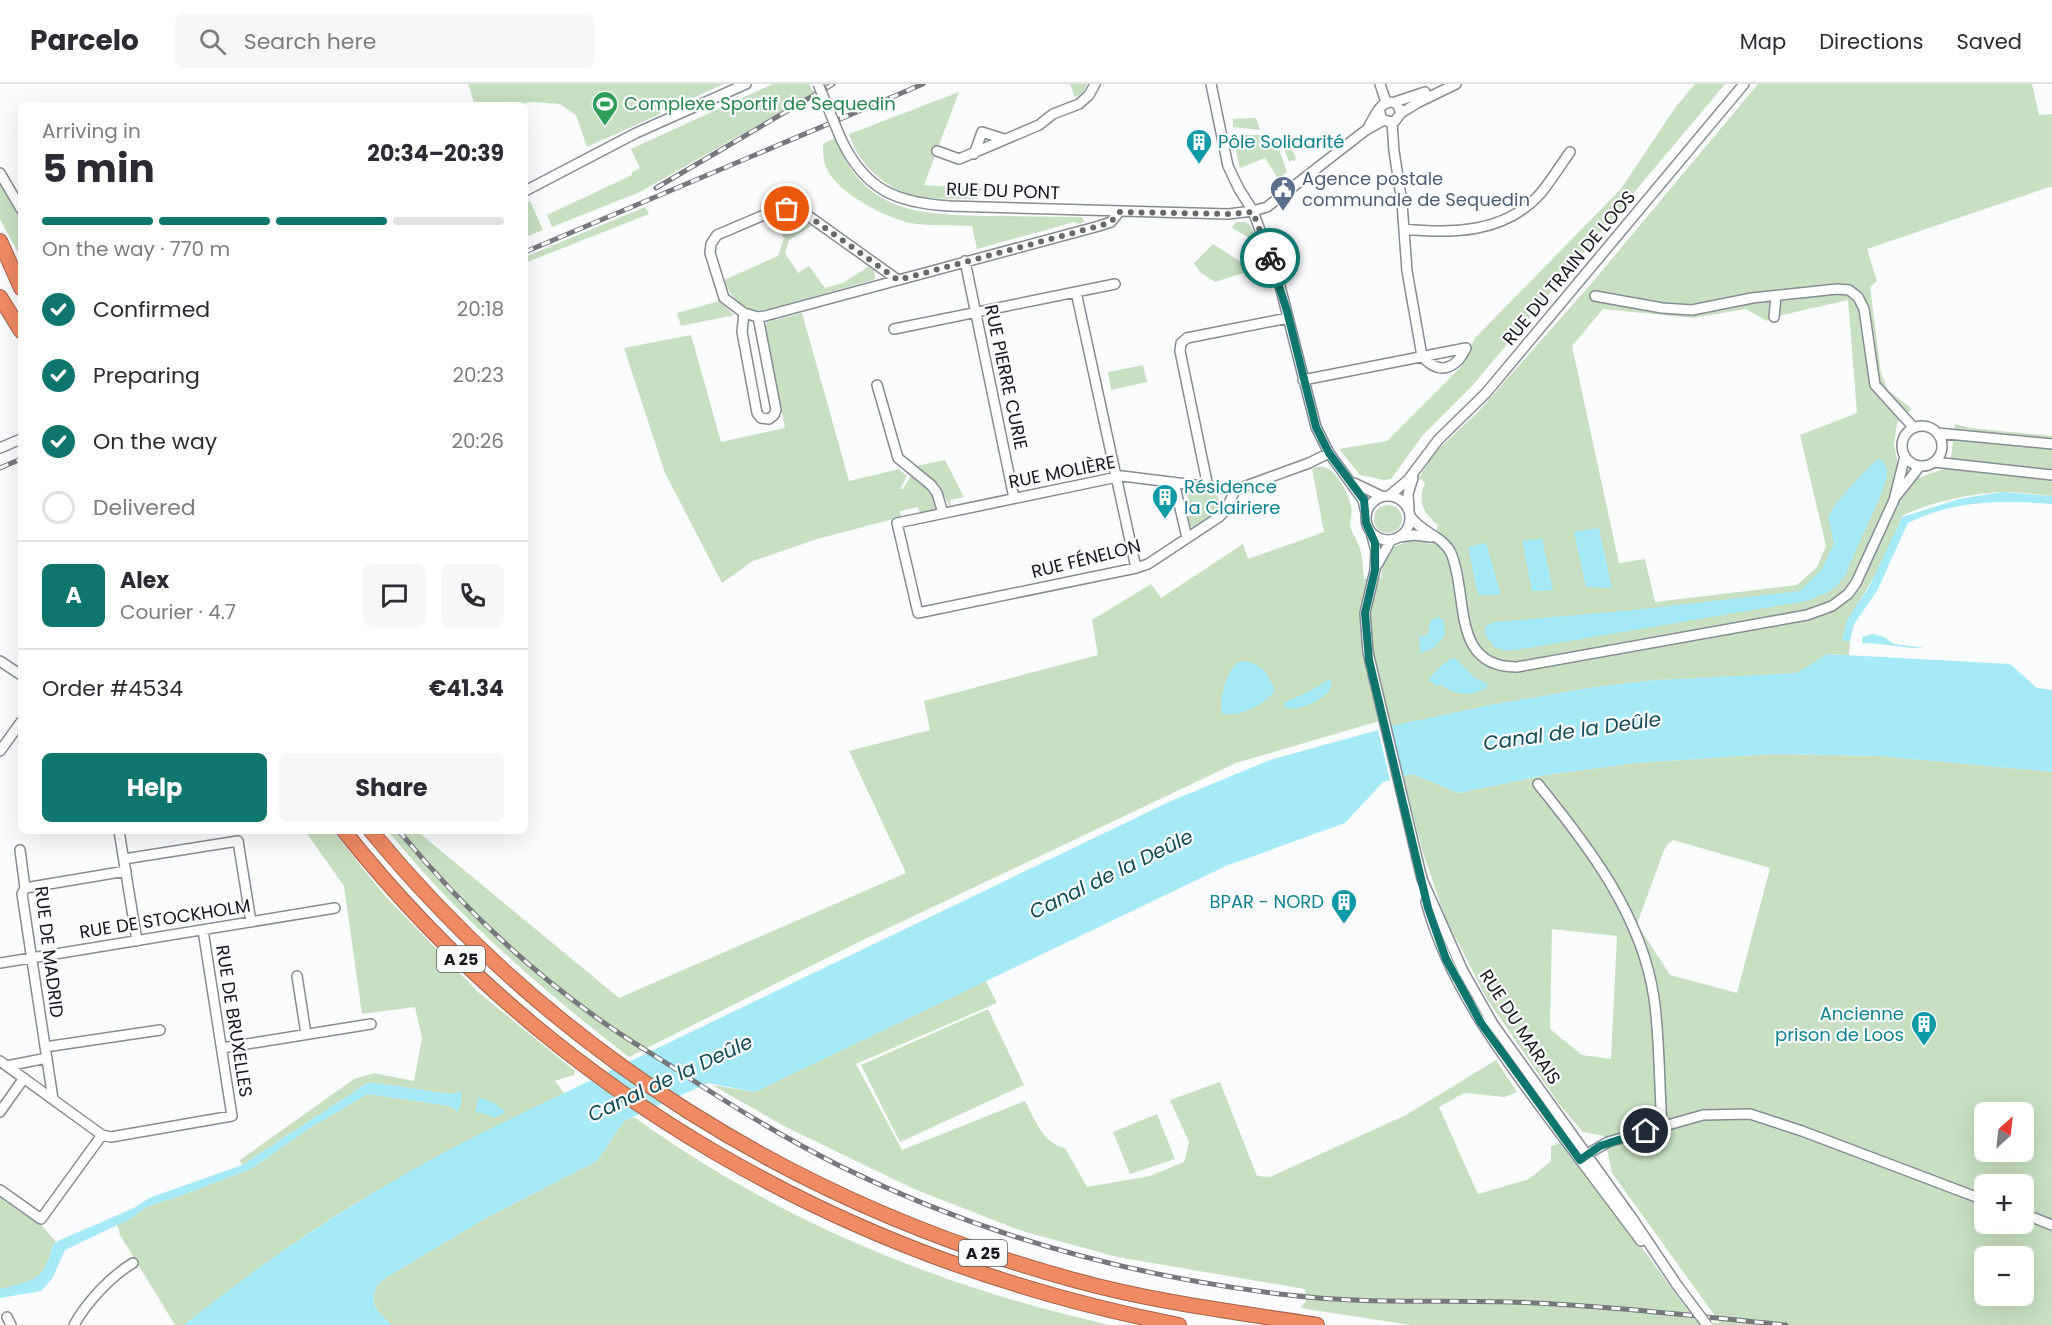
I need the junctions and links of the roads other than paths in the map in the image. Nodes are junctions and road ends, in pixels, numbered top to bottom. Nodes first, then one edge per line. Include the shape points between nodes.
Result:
1 (746, 84) edge
2 (818, 84) edge
3 (1095, 84) edge
4 (1211, 84) edge
5 (1380, 84) edge
6 (1447, 84) edge
7 (1456, 84) edge
8 (1744, 84) edge
9 (1390, 102) junction
10 (1401, 113) junction
11 (1385, 118) junction
12 (1004, 139) junction
13 (937, 151) dead end
14 (1570, 152) dead end
15 (974, 154) junction
16 (0, 173) edge
17 (528, 189) edge
18 (18, 204) edge
19 (1092, 211) junction
20 (1119, 212) junction
21 (1253, 212) junction
22 (1404, 229) junction
23 (1081, 230) junction
24 (0, 241) edge
25 (0, 255) edge
26 (965, 261) junction
27 (898, 280) junction
28 (18, 282) edge
29 (18, 284) edge
30 (1115, 284) dead end
31 (1842, 289) junction
32 (1076, 292) junction
33 (1595, 296) dead end
34 (1776, 296) junction
35 (0, 297) edge
36 (1844, 301) dead end
37 (975, 312) junction
38 (744, 313) junction
39 (758, 317) junction
40 (1774, 317) dead end
41 (1288, 318) junction
42 (18, 326) edge
43 (894, 329) dead end
44 (1303, 380) junction
45 (878, 386) dead end
46 (1914, 428) junction
47 (1937, 433) junction
48 (18, 440) edge
49 (2052, 444) edge
50 (0, 448) edge
51 (1329, 453) junction
52 (1905, 456) junction
53 (1934, 462) junction
54 (1920, 466) junction
55 (1416, 471) junction
56 (2052, 475) edge
57 (1116, 477) junction
58 (1351, 481) junction
59 (1174, 482) junction
60 (1208, 486) junction
61 (1235, 490) junction
62 (1386, 496) junction
63 (1014, 498) junction
64 (1894, 500) junction
65 (943, 513) junction
66 (1366, 513) junction
67 (1410, 514) junction
68 (1371, 532) junction
69 (1187, 538) junction
70 (1436, 538) junction
71 (1395, 539) junction
72 (1136, 568) junction
73 (1375, 570) junction
74 (918, 613) joint
75 (0, 661) edge
76 (18, 673) edge
77 (18, 726) edge
78 (0, 751) edge
79 (1538, 784) dead end
80 (120, 834) edge
81 (347, 834) edge
82 (374, 834) edge
83 (20, 850) dead end
84 (124, 859) junction
85 (126, 871) junction
86 (25, 888) junction
87 (335, 908) dead end
88 (251, 922) junction
89 (203, 930) junction
90 (137, 941) junction
91 (31, 958) junction
92 (0, 963) edge
93 (297, 976) dead end
94 (371, 1024) dead end
95 (160, 1030) dead end
96 (306, 1035) junction
97 (45, 1047) junction
98 (222, 1048) junction
99 (46, 1058) junction
100 (4, 1064) edge
101 (24, 1078) junction
102 (52, 1099) junction
103 (0, 1112) edge
104 (1662, 1126) junction
105 (102, 1135) junction
106 (1583, 1157) junction
107 (0, 1190) edge
108 (1974, 1196) edge
109 (2034, 1218) edge
110 (2052, 1225) edge
111 (133, 1263) dead end
112 (74, 1325) edge
113 (1179, 1325) edge
114 (1317, 1325) edge
115 (1707, 1325) edge

1 - 17 street via 655,124
2 - 19 street, RUE DU PONT, bridge via 851,160 864,177 883,191 910,202 950,206
3 - 12 street via 1079,104
4 - 21 street via 1228,166
5 - 9 street
6 - 9 street
7 - 10 street
8 - 55 street, RUE DU TRAIN DE LOOS via 1486,393 1438,440
9 - 10 street via 1400,107
9 - 11 street via 1381,106
10 - 11 street via 1398,119
11 - 21 street via 1272,203
11 - 22 street
12 - 15 street
12 - 15 street via 981,132
13 - 15 street via 959,159
14 - 22 street via 1539,195 1502,221 1456,231
16 - 18 street
19 - 20 street, RUE DU PONT
19 - 23 street via 1090,225
20 - 21 street, RUE DU PONT
20 - 23 street via 1111,222
21 - 41 street
22 - 44 street via 1422,356
23 - 26 street
24 - 28 highway
25 - 29 highway
26 - 27 street
26 - 37 street, RUE PIERRE CURIE
27 - 38 street via 807,215 778,209 717,235 711,244 710,253 724,298
27 - 39 street
30 - 32 street
31 - 34 street
31 - 36 street
31 - 46 street via 1855,293 1864,309 1875,385
32 - 37 street
32 - 57 street
33 - 34 street via 1692,310
34 - 40 street
35 - 42 highway
37 - 43 street
37 - 63 street, RUE PIERRE CURIE
38 - 39 street
38 - 39 street via 741,327 757,413 769,419 776,410
41 - 44 street
41 - 60 street via 1187,338 1180,343
44 - 51 street via 1316,427
45 - 65 street via 897,458 931,485
46 - 47 street via 1926,427
46 - 52 street via 1902,444
47 - 49 street
47 - 53 street via 1942,445
48 - 50 street
51 - 58 street
51 - 61 street
52 - 54 street
52 - 64 street
53 - 54 street
53 - 56 street
54 - 64 street
55 - 62 street, RUE DU TRAIN DE LOOS via 1403,486
55 - 67 street, RUE DU TRAIN DE LOOS via 1408,494
57 - 59 street, RUE MOLIÈRE
57 - 63 street, RUE MOLIÈRE
57 - 72 street
58 - 62 street
58 - 66 street via 1364,500
59 - 60 street, RUE MOLIÈRE
59 - 69 street
60 - 61 street, RUE MOLIÈRE
61 - 69 street, RUE FÉNELON via 1222,514
62 - 66 street via 1370,504
62 - 67 street via 1403,501
63 - 65 street, RUE MOLIÈRE
64 - 70 street via 1856,583 1827,609 1517,667 1490,663 1474,648 1452,558
65 - 74 street, RUE MOLIÈRE via 897,523
66 - 68 street
67 - 70 street via 1416,524
67 - 71 street via 1408,528
68 - 71 street via 1382,539
68 - 73 street, RUE DU MARAIS
69 - 72 street, RUE FÉNELON
70 - 71 street via 1414,535
71 - 73 street
72 - 74 street, RUE FÉNELON
73 - 106 street, RUE DU MARAIS via 1365,618 1369,660 1422,879 1455,955 1487,1013
75 - 76 street
77 - 78 street
79 - 104 street via 1580,837 1623,905 1640,942 1653,998
80 - 84 street
81 - 113 highway, A 25 via 404,901 522,1014 592,1071 711,1150 789,1194 913,1250 1048,1295
82 - 114 highway, A 25 via 411,878 523,987 613,1061 675,1104 765,1157 897,1220 983,1253 1110,1289
83 - 86 street, RUE DE MADRID
84 - 85 street
84 - 88 street via 238,841
85 - 86 street
85 - 90 street
86 - 91 street, RUE DE MADRID via 22,894
87 - 88 street, RUE DE STOCKHOLM
88 - 89 street, RUE DE STOCKHOLM
89 - 90 street, RUE DE STOCKHOLM
89 - 98 street, RUE DE BRUXELLES
90 - 91 street, RUE DE STOCKHOLM
91 - 92 street, RUE DE STOCKHOLM
91 - 97 street, RUE DE MADRID
93 - 96 street
94 - 96 street
95 - 97 street
96 - 98 street
97 - 99 street, RUE DE MADRID
98 - 105 street, RUE DE BRUXELLES via 232,1116 111,1137
99 - 100 street
99 - 102 street, RUE DE MADRID
100 - 101 street
101 - 102 street
101 - 103 street
102 - 105 street
104 - 106 street via 1608,1142
104 - 108 street via 1708,1114 1754,1115
105 - 107 street via 40,1218
106 - 115 street, RUE DU MARAIS, bridge
109 - 110 street
111 - 112 street via 83,1308

